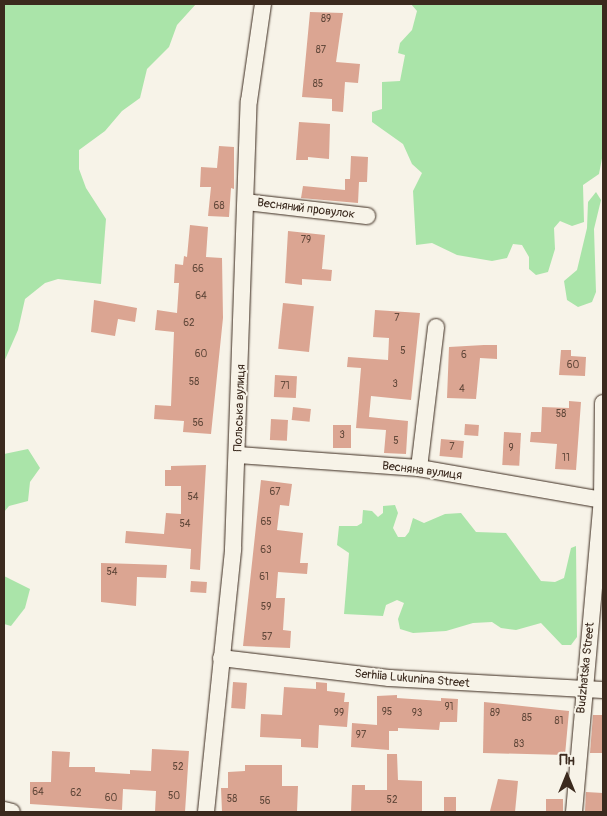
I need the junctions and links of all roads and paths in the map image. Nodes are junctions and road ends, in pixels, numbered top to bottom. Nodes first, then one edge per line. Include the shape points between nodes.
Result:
1 (263, 4) edge
2 (246, 202) junction
3 (367, 216) dead end
4 (436, 327) dead end
5 (603, 404) edge
6 (238, 455) junction
7 (419, 468) junction
8 (603, 500) edge
9 (221, 658) junction
10 (584, 689) junction
11 (603, 690) edge
12 (4, 810) edge
13 (12, 812) edge
14 (206, 812) edge
15 (574, 812) edge

1 - 2 street, Польська вулиця via 249,101
2 - 3 street, Весняний провулок
2 - 6 street, Польська вулиця
4 - 7 street
5 - 8 street, Budzhatska Street
6 - 7 street, Весняна вулиця
6 - 9 street, Польська вулиця via 234,549
7 - 8 street, Весняна вулиця
8 - 10 street, Budzhatska Street
9 - 10 street, Serhiia Lukunina Street via 389,678
9 - 14 street, Польська вулиця
10 - 11 street, Serhiia Lukunina Street
10 - 15 street, Budzhatska Street
12 - 13 street

